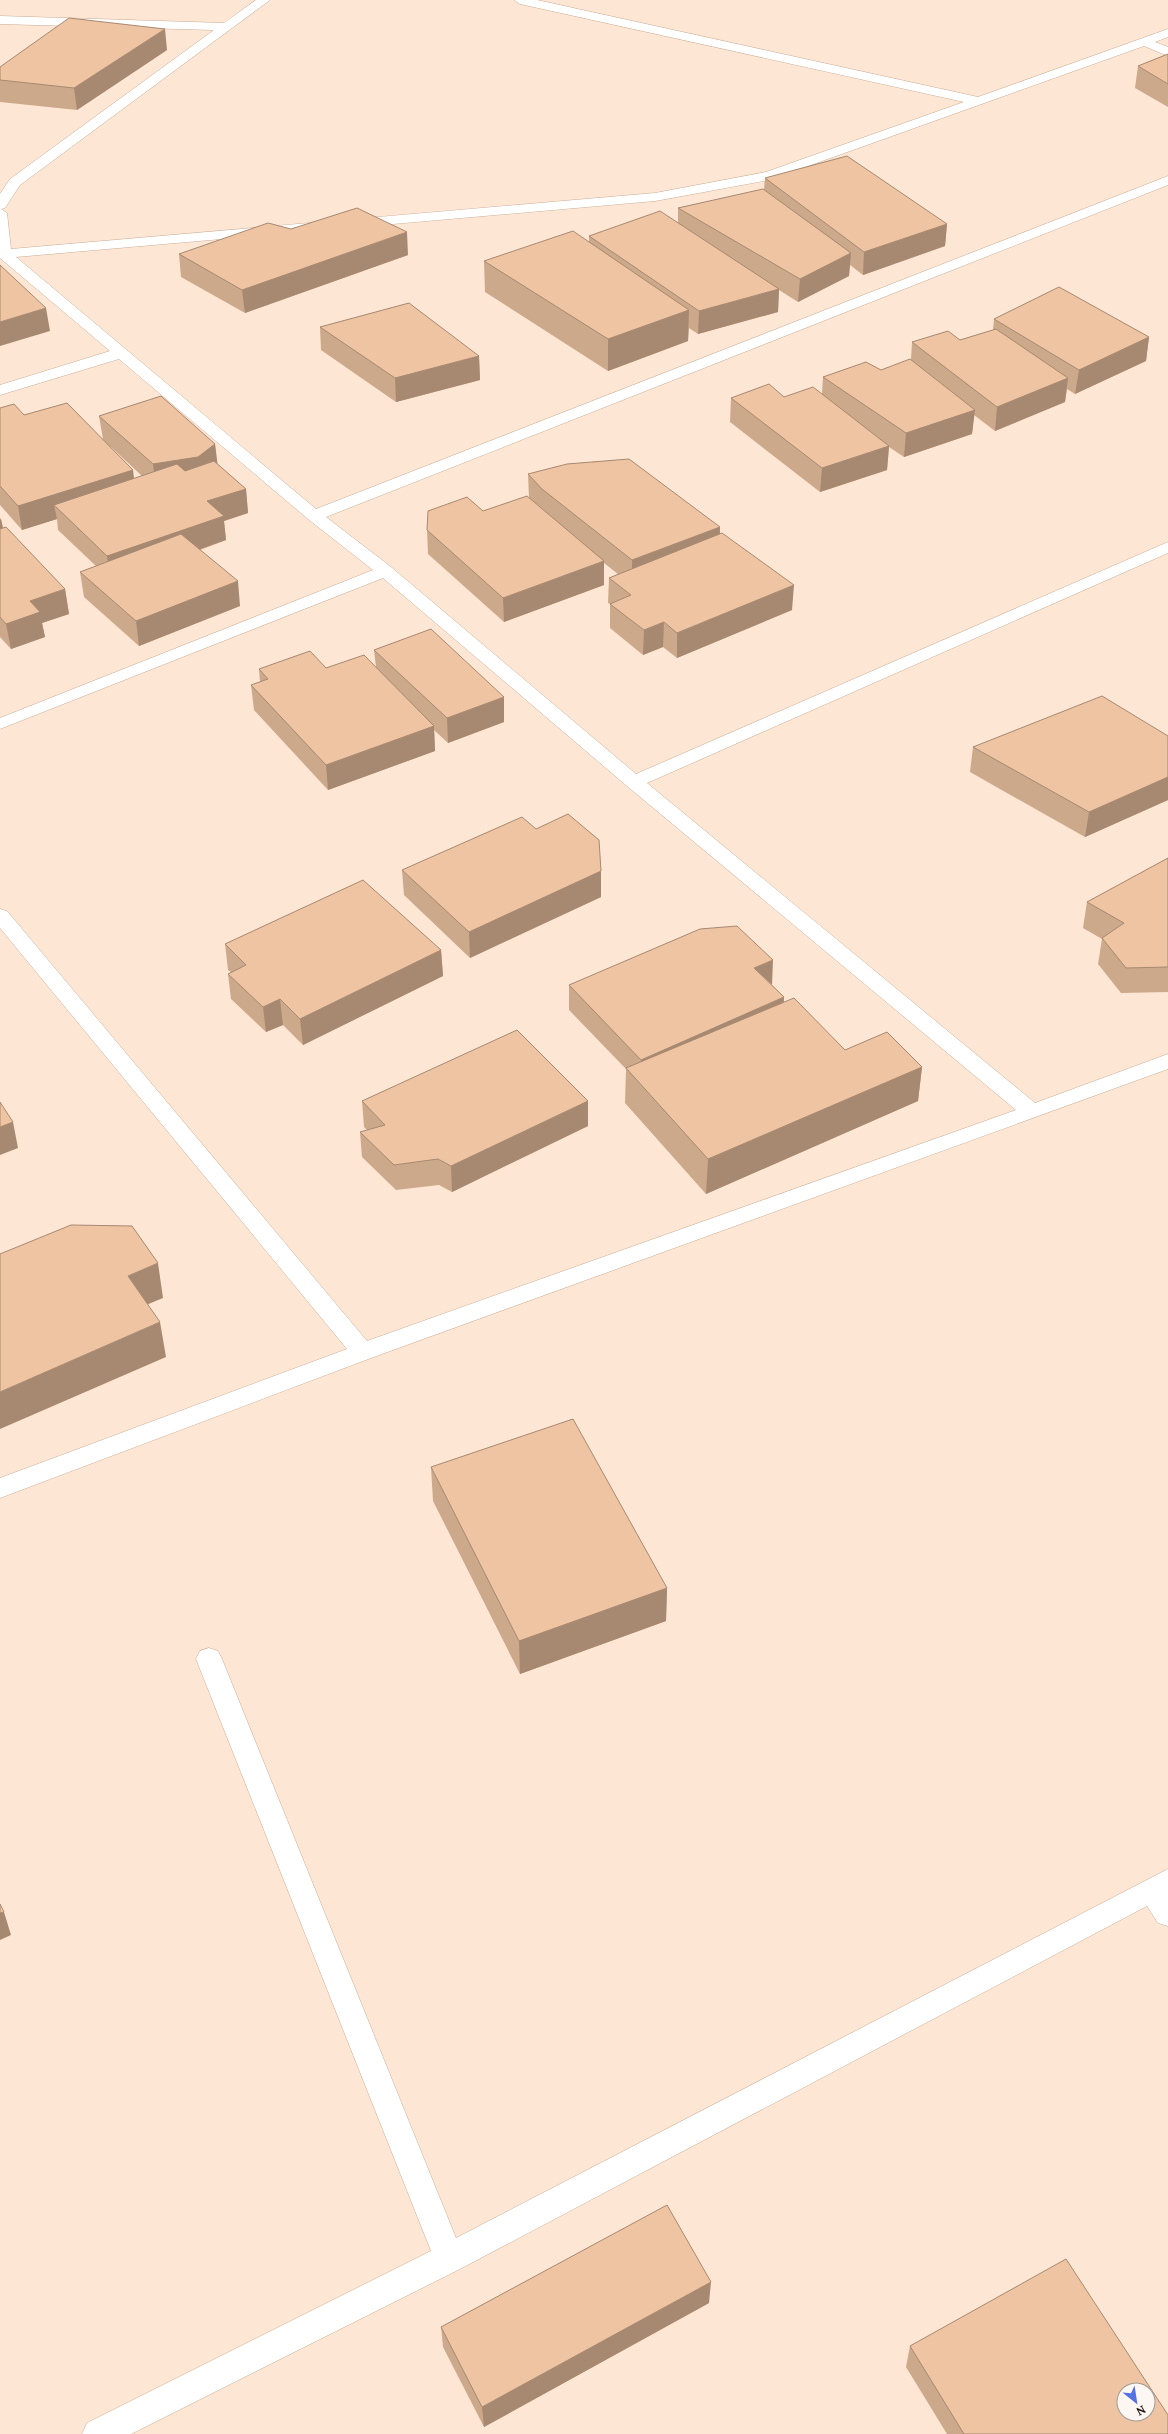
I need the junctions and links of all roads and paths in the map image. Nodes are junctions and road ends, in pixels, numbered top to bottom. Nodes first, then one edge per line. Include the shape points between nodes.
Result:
1 (264, 0) edge
2 (520, 0) edge
3 (0, 20) edge
4 (227, 27) junction
5 (1168, 33) edge
6 (1145, 42) junction
7 (1168, 52) edge
8 (979, 101) junction
9 (1168, 180) edge
10 (5, 191) edge
11 (0, 205) edge
12 (0, 213) edge
13 (2, 254) edge
14 (121, 353) junction
15 (0, 390) edge
16 (314, 516) junction
17 (1168, 547) edge
18 (385, 571) junction
19 (0, 724) edge
20 (634, 782) junction
21 (0, 915) edge
22 (1168, 1061) edge
23 (1032, 1112) junction
24 (363, 1352) junction
25 (0, 1488) edge
26 (209, 1659) dead end
27 (1159, 1886) edge
28 (1168, 1914) edge
29 (449, 2258) junction
30 (98, 2434) edge

1 - 4 street
2 - 8 street
3 - 4 street
4 - 10 street
5 - 6 street
6 - 7 street
6 - 8 street
8 - 13 street via 769,176 655,197
9 - 16 street
10 - 11 street
12 - 13 street
13 - 14 street
14 - 15 street
14 - 16 street
16 - 18 street
17 - 20 street
18 - 19 street
18 - 20 street
20 - 23 street
21 - 24 street
22 - 23 street
23 - 24 street
24 - 25 street
26 - 29 street
27 - 28 street
27 - 29 street
29 - 30 street

